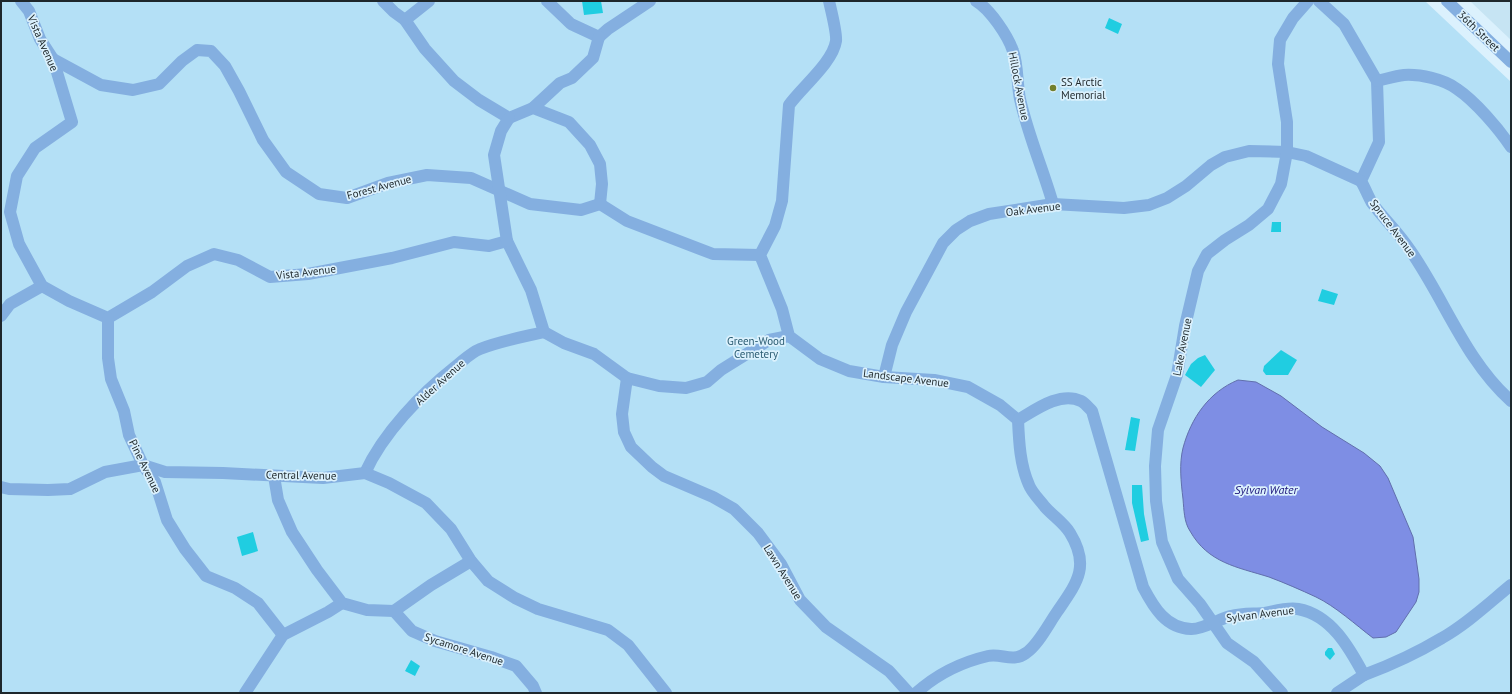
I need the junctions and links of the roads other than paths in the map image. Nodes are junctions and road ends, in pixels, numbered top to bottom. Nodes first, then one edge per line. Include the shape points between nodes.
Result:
1 (21, 1) edge
2 (383, 1) edge
3 (429, 1) edge
4 (547, 1) edge
5 (650, 1) edge
6 (829, 1) edge
7 (976, 1) edge
8 (1308, 1) edge
9 (1319, 1) edge
10 (1447, 1) edge
11 (405, 20) junction
12 (599, 37) junction
13 (53, 59) junction
14 (1511, 62) edge
15 (1377, 81) junction
16 (533, 108) junction
17 (509, 118) junction
18 (1511, 147) edge
19 (1287, 152) junction
20 (1361, 181) junction
21 (500, 190) junction
22 (600, 204) junction
23 (1053, 204) junction
24 (507, 241) junction
25 (760, 255) junction
26 (42, 286) junction
27 (1, 316) edge
28 (108, 318) junction
29 (544, 332) junction
30 (789, 336) junction
31 (884, 376) junction
32 (627, 378) junction
33 (1511, 402) edge
34 (1018, 420) junction
35 (143, 465) junction
36 (365, 473) junction
37 (274, 476) junction
38 (1, 487) edge
39 (471, 561) junction
40 (1511, 585) edge
41 (342, 602) junction
42 (394, 611) junction
43 (1213, 622) junction
44 (283, 635) junction
45 (1364, 676) junction
46 (245, 693) edge
47 (536, 693) edge
48 (666, 693) edge
49 (909, 693) edge
50 (916, 693) edge
51 (1282, 693) edge
52 (1337, 693) edge

1 - 13 street, Vista Avenue
2 - 11 street
3 - 11 street
4 - 12 street via 571,24
5 - 12 street
6 - 25 street via 836,40 827,62 789,105 782,201 775,226
7 - 23 street, Hillock Avenue via 982,4 1001,29 1014,52 1020,98 1029,134
8 - 19 street, Lake Avenue via 1293,18 1280,40 1278,64 1287,122
9 - 15 street via 1344,24
10 - 14 street, 36th Street
11 - 17 street via 425,49 454,81 478,100
12 - 16 street via 593,58
13 - 21 street, Forest Avenue via 101,85 133,90 159,84 197,50 211,51 225,66 263,140 286,172 319,194 346,198 388,183 427,175 471,178
13 - 26 street, Vista Avenue via 72,122 35,148 17,176 10,212 19,244
15 - 18 street via 1404,75 1432,78 1457,88 1481,110
15 - 20 street via 1379,142
16 - 17 street
16 - 22 street via 569,122 590,144 600,164
17 - 21 street via 501,130 494,155
19 - 20 street, Oak Avenue via 1306,156
19 - 23 street, Oak Avenue via 1249,150 1225,157 1186,186 1149,205 1124,208
19 - 43 street, Lake Avenue via 1282,184 1268,209 1208,254 1198,271 1177,375 1158,430 1156,501 1162,542 1178,579
20 - 33 street, Spruce Avenue via 1372,202 1411,250 1481,369
21 - 22 street, Forest Avenue via 530,204 581,210
21 - 24 street
22 - 25 street via 627,221 713,254
23 - 31 street, Oak Avenue via 988,214 956,230 943,243 906,312 892,344
24 - 28 street, Vista Avenue via 489,246 454,242 392,258 308,274 270,277 238,260 214,254 188,266 152,292
24 - 29 street via 530,290
25 - 30 street via 782,309
26 - 27 street via 10,304
26 - 28 street
28 - 35 street, Pine Avenue via 111,379
29 - 32 street via 564,343 594,354
29 - 36 street, Alder Avenue via 514,338 472,353 441,378 410,409 386,437
30 - 31 street, Landscape Avenue via 820,359 849,371
30 - 32 street via 769,340 721,370 707,382 686,388 659,386
31 - 34 street, Landscape Avenue via 934,380 968,387 1000,405
32 - 49 street, Lawn Avenue via 622,414 624,432 631,447 664,476 734,509 758,533 782,564 800,600 826,627 889,671
34 - 43 street, Sylvan Avenue via 1051,402 1069,398 1082,401 1092,411 1143,588 1152,606 1176,626 1192,629
34 - 50 street via 1019,450 1029,486 1049,512 1070,533 1080,555 1081,570 1076,584 1032,649 1025,654 1008,658 989,656 957,667 927,683
35 - 37 street, Central Avenue via 165,472
35 - 38 street, Central Avenue via 105,472 70,489
35 - 44 street, Pine Avenue via 155,482 167,520 184,549 206,576 235,588 258,603
36 - 37 street, Central Avenue via 323,478
36 - 39 street, Central Avenue via 426,502 452,529
37 - 41 street via 278,500 292,532
39 - 42 street
39 - 48 street, Central Avenue via 488,580 514,598 538,609 608,630 628,645
40 - 45 street via 1443,637 1402,660
41 - 42 street via 367,610
41 - 44 street
42 - 47 street, Sycamore Avenue via 412,631 435,641 516,666
43 - 45 street, Sylvan Avenue via 1232,616 1297,609 1317,615 1332,627 1354,656
43 - 51 street, Lake Avenue via 1227,643 1254,662
44 - 46 street
45 - 52 street

